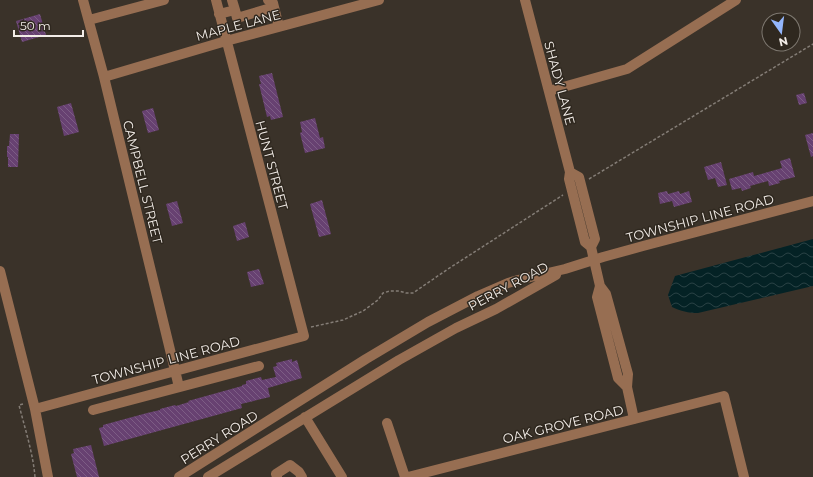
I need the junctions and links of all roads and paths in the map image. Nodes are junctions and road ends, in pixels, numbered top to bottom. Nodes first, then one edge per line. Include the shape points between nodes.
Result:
1 (83, 0) edge
2 (164, 0) edge
3 (216, 0) edge
4 (379, 0) edge
5 (525, 0) edge
6 (736, 0) edge
7 (271, 4) edge
8 (233, 5) edge
9 (219, 14) junction
10 (89, 20) junction
11 (279, 27) junction
12 (226, 40) junction
13 (813, 44) edge
14 (104, 77) junction
15 (549, 91) junction
16 (576, 187) junction
17 (813, 201) edge
18 (594, 260) junction
19 (565, 270) junction
20 (0, 271) edge
21 (363, 311) dead end
22 (304, 336) joint
23 (259, 366) dead end
24 (175, 371) junction
25 (179, 387) junction
26 (36, 409) junction
27 (93, 410) dead end
28 (305, 417) junction
29 (634, 419) junction
30 (387, 423) dead end
31 (47, 475) edge
32 (179, 477) edge
33 (208, 477) edge
34 (277, 477) edge
35 (302, 477) edge
36 (342, 477) edge
37 (406, 477) edge
38 (744, 477) edge

1 - 10 street, CAMPBELL STREET
2 - 10 street
3 - 9 street, HUNT STREET
4 - 11 street, MAPLE LANE
5 - 15 street, SHADY LANE
6 - 15 street via 627,68
7 - 8 street via 237,18
7 - 11 street
8 - 9 street
9 - 12 street, HUNT STREET
10 - 14 street, CAMPBELL STREET
11 - 12 street, MAPLE LANE
12 - 14 street, MAPLE LANE
12 - 22 street, HUNT STREET
13 - 16 path
14 - 24 street, CAMPBELL STREET
15 - 16 street, SHADY LANE via 570,172 569,179
16 - 18 street, SHADY LANE via 586,242 591,247
16 - 21 path via 414,293 390,290 382,293 378,300
17 - 18 street, TOWNSHIP LINE ROAD
18 - 19 street, TOWNSHIP LINE ROAD
18 - 29 street via 628,374 627,387
19 - 28 street, PERRY ROAD via 399,360
19 - 32 street, PERRY ROAD via 508,283 444,313
20 - 26 street
22 - 24 street, TOWNSHIP LINE ROAD
23 - 25 street
24 - 25 street, CAMPBELL STREET
24 - 26 street, TOWNSHIP LINE ROAD
25 - 27 street
26 - 31 street
28 - 33 street, PERRY ROAD
28 - 36 street
29 - 37 street, OAK GROVE ROAD
29 - 38 street, OAK GROVE ROAD via 724,396
30 - 37 street
34 - 35 street via 276,474 290,466

